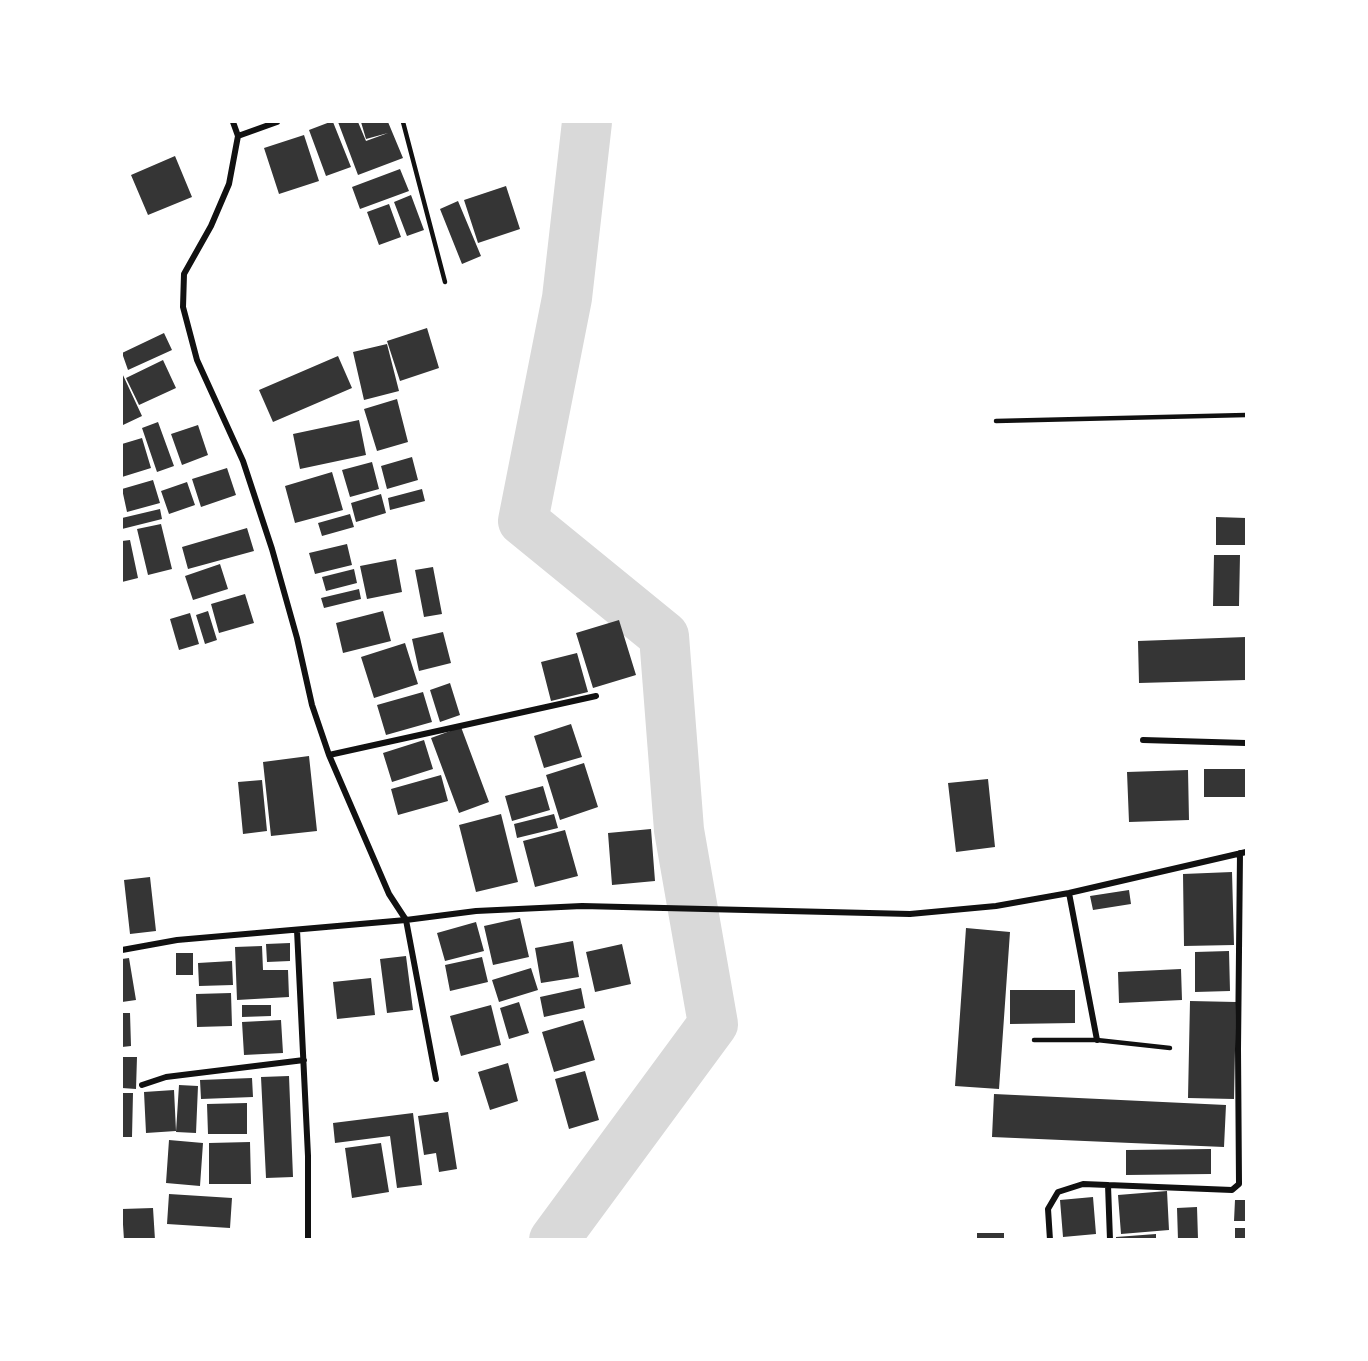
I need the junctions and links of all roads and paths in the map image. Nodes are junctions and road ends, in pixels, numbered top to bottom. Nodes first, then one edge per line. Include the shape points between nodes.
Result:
1 (233, 122) edge
2 (277, 122) edge
3 (403, 122) edge
4 (238, 136) junction
5 (445, 282) dead end
6 (1246, 415) edge
7 (996, 421) dead end
8 (596, 696) dead end
9 (1143, 740) dead end
10 (1246, 743) edge
11 (329, 755) junction
12 (1243, 852) edge
13 (1069, 893) junction
14 (406, 920) junction
15 (297, 930) junction
16 (122, 950) edge
17 (1034, 1040) dead end
18 (1097, 1040) junction
19 (1170, 1048) dead end
20 (304, 1060) junction
21 (436, 1079) dead end
22 (142, 1085) dead end
23 (1108, 1185) junction
24 (308, 1239) edge
25 (1050, 1239) edge
26 (1110, 1239) edge

1 - 4 street
2 - 4 street
3 - 5 lane
4 - 11 street via 229,184 184,274 183,307 197,360 243,461 272,549 312,705
6 - 7 lane
8 - 11 street
9 - 10 street
11 - 14 street via 389,894
12 - 13 street
12 - 23 street via 1239,1184 1232,1190
13 - 14 street via 996,906 910,914 582,906 476,911
13 - 18 street
14 - 15 street
14 - 21 street
15 - 16 street via 177,940
15 - 20 street
17 - 18 lane
18 - 19 lane
20 - 22 street via 166,1077
20 - 24 street
23 - 25 street via 1083,1184 1058,1192 1048,1209
23 - 26 street

